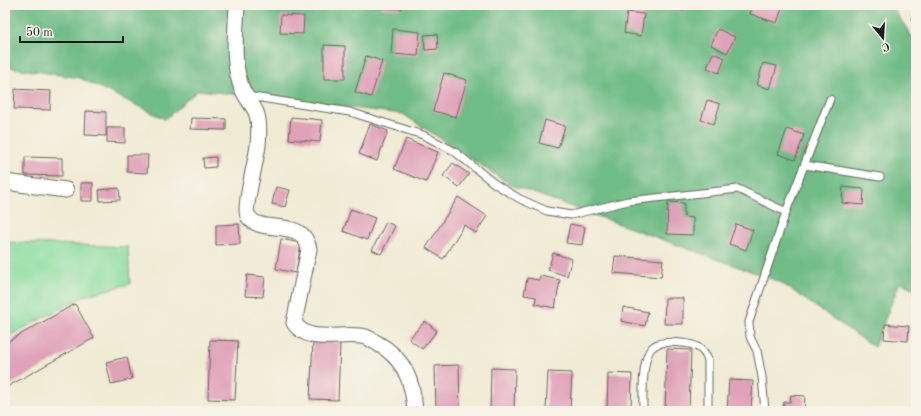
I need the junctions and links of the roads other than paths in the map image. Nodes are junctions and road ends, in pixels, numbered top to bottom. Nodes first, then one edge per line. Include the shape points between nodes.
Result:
1 (237, 5) edge
2 (244, 95) junction
3 (830, 99) dead end
4 (805, 166) junction
5 (880, 177) dead end
6 (5, 182) edge
7 (66, 190) dead end
8 (786, 212) junction
9 (415, 411) edge
10 (643, 411) edge
11 (708, 411) edge
12 (765, 411) edge

1 - 2 street via 234,53
2 - 8 lane via 350,112 423,135 454,151 501,188 547,210 571,215 628,201 738,189
2 - 9 street via 256,112 259,122 253,182 246,208 247,216 253,222 301,232 308,240 309,249 294,322 299,330 310,335 366,337 386,348 401,362 414,392
3 - 4 lane
4 - 5 lane
4 - 8 lane
6 - 7 street
8 - 12 lane via 749,322 750,337 757,352 762,377
10 - 11 lane via 646,359 649,350 662,343 682,343 697,346 708,360

